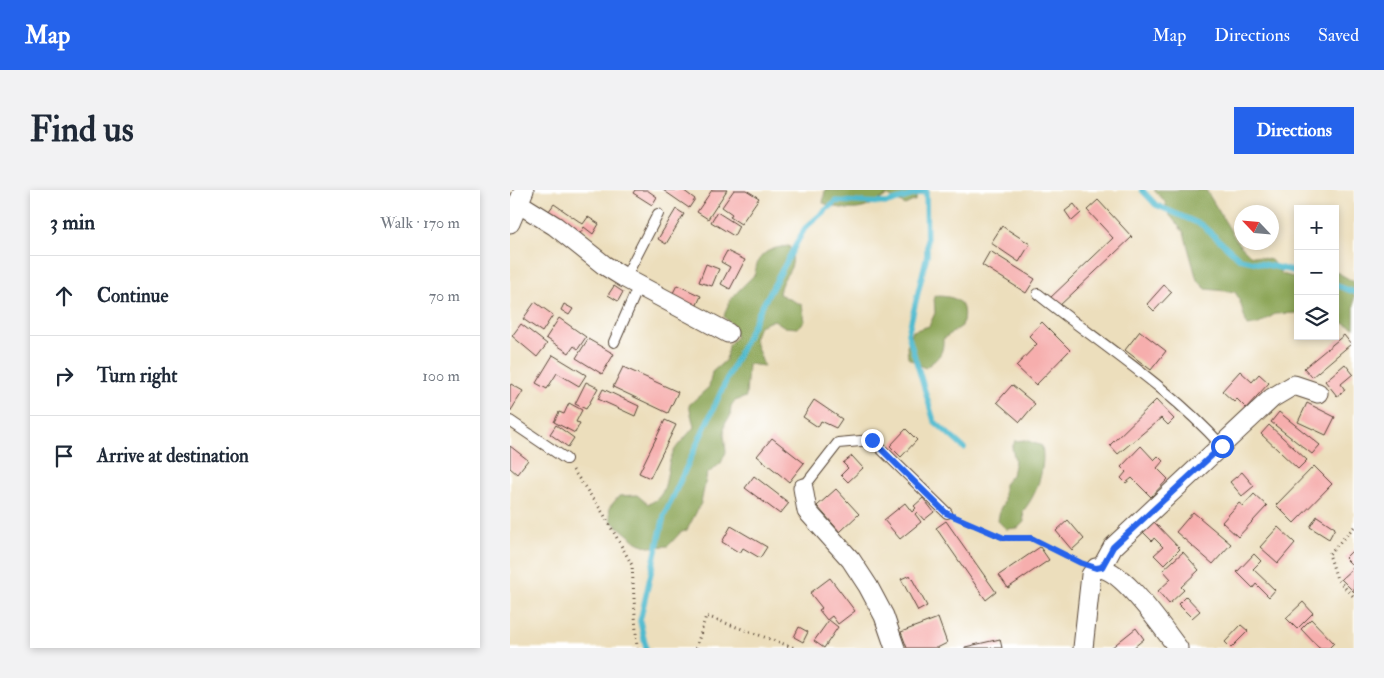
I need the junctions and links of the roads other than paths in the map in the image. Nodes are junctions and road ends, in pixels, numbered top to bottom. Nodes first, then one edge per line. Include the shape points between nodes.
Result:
1 (521, 197) edge
2 (658, 214) dead end
3 (510, 223) edge
4 (632, 282) junction
5 (1038, 294) dead end
6 (728, 333) dead end
7 (614, 342) dead end
8 (1318, 393) dead end
9 (510, 421) edge
10 (1222, 446) junction
11 (566, 459) road end
12 (803, 488) joint
13 (946, 513) road end
14 (1099, 567) junction
15 (895, 648) edge
16 (1083, 648) edge
17 (1178, 648) edge

1 - 3 street
1 - 4 street
2 - 4 lane
4 - 6 street
4 - 7 lane
5 - 10 lane via 1156,385 1202,424
8 - 10 street via 1294,385 1272,398
9 - 11 lane
10 - 14 street via 1113,547
12 - 13 lane via 838,443 872,440
12 - 15 street via 807,511 851,560 868,586 884,616
14 - 16 street via 1091,574
14 - 17 street via 1116,574 1136,594

